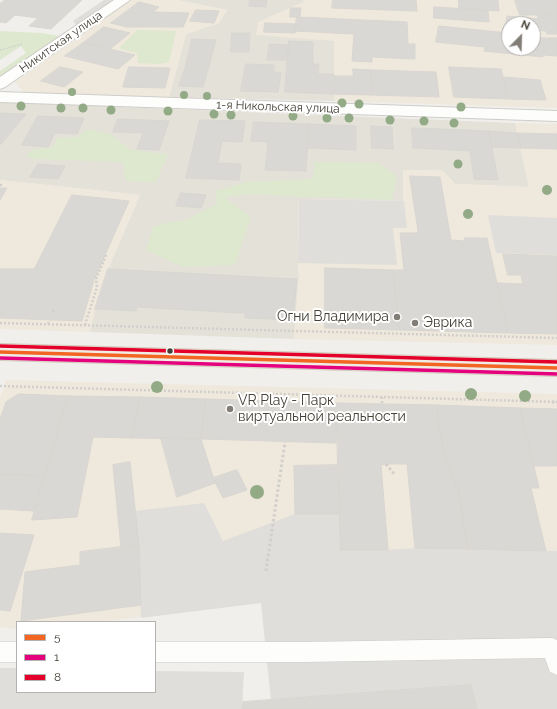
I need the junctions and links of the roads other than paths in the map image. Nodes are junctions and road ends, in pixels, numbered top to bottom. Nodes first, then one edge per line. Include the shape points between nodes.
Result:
1 (123, 0) edge
2 (0, 84) edge
3 (0, 97) edge
4 (557, 116) edge
5 (0, 352) edge
6 (557, 368) edge
7 (0, 652) edge
8 (16, 652) edge
9 (156, 652) edge
10 (557, 665) edge

1 - 2 street, Никитская улица
3 - 4 street, 1-я Никольская улица
5 - 6 main road
7 - 8 lane
9 - 10 lane via 552,648

